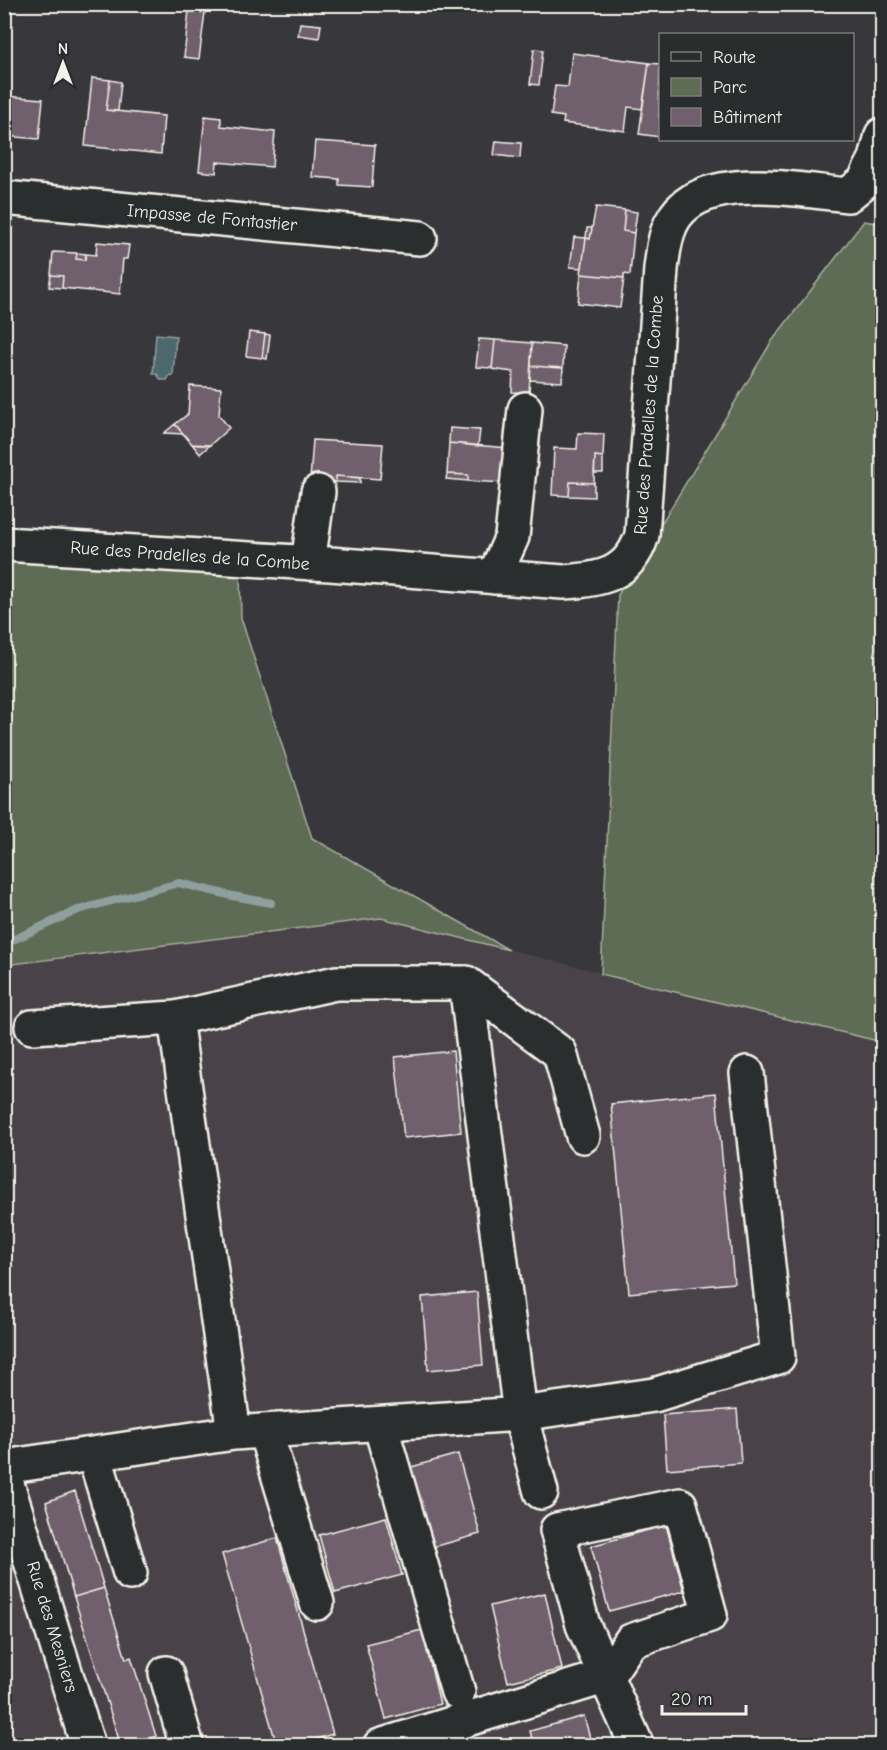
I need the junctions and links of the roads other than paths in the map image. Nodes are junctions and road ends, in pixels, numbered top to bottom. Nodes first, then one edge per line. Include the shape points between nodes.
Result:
1 (882, 135) edge
2 (4, 198) edge
3 (420, 238) dead end
4 (525, 409) dead end
5 (318, 492) dead end
6 (4, 544) edge
7 (308, 563) junction
8 (494, 577) junction
9 (466, 983) junction
10 (175, 1018) junction
11 (32, 1027) dead end
12 (747, 1073) dead end
13 (583, 1136) dead end
14 (520, 1414) junction
15 (380, 1424) junction
16 (249, 1432) junction
17 (94, 1454) junction
18 (4, 1467) edge
19 (4, 1474) edge
20 (541, 1492) dead end
21 (130, 1573) dead end
22 (317, 1603) dead end
23 (166, 1673) dead end
24 (607, 1676) junction
25 (458, 1692) dead end
26 (88, 1746) edge
27 (187, 1746) edge
28 (380, 1746) edge
29 (637, 1746) edge

1 - 8 street, Rue des Pradelles de la Combe via 864,182 848,195 746,186 719,189 680,209 664,244 660,269 638,550 616,571 587,580
2 - 3 street, Impasse de Fontastier
4 - 8 street via 512,537
5 - 7 street
6 - 7 street, Rue des Pradelles de la Combe
7 - 8 street, Rue des Pradelles de la Combe
9 - 10 street via 336,983
9 - 13 street via 560,1053
9 - 14 street
10 - 11 street
10 - 16 street
12 - 14 street via 778,1357 654,1395
14 - 15 street
14 - 20 street
15 - 16 street
15 - 25 street
16 - 17 street
16 - 22 street
17 - 18 street
17 - 21 street
19 - 26 street, Rue des Mesniers
23 - 27 street
24 - 24 street via 631,1641 710,1615 680,1504 557,1530 583,1625
24 - 28 street
24 - 29 street

